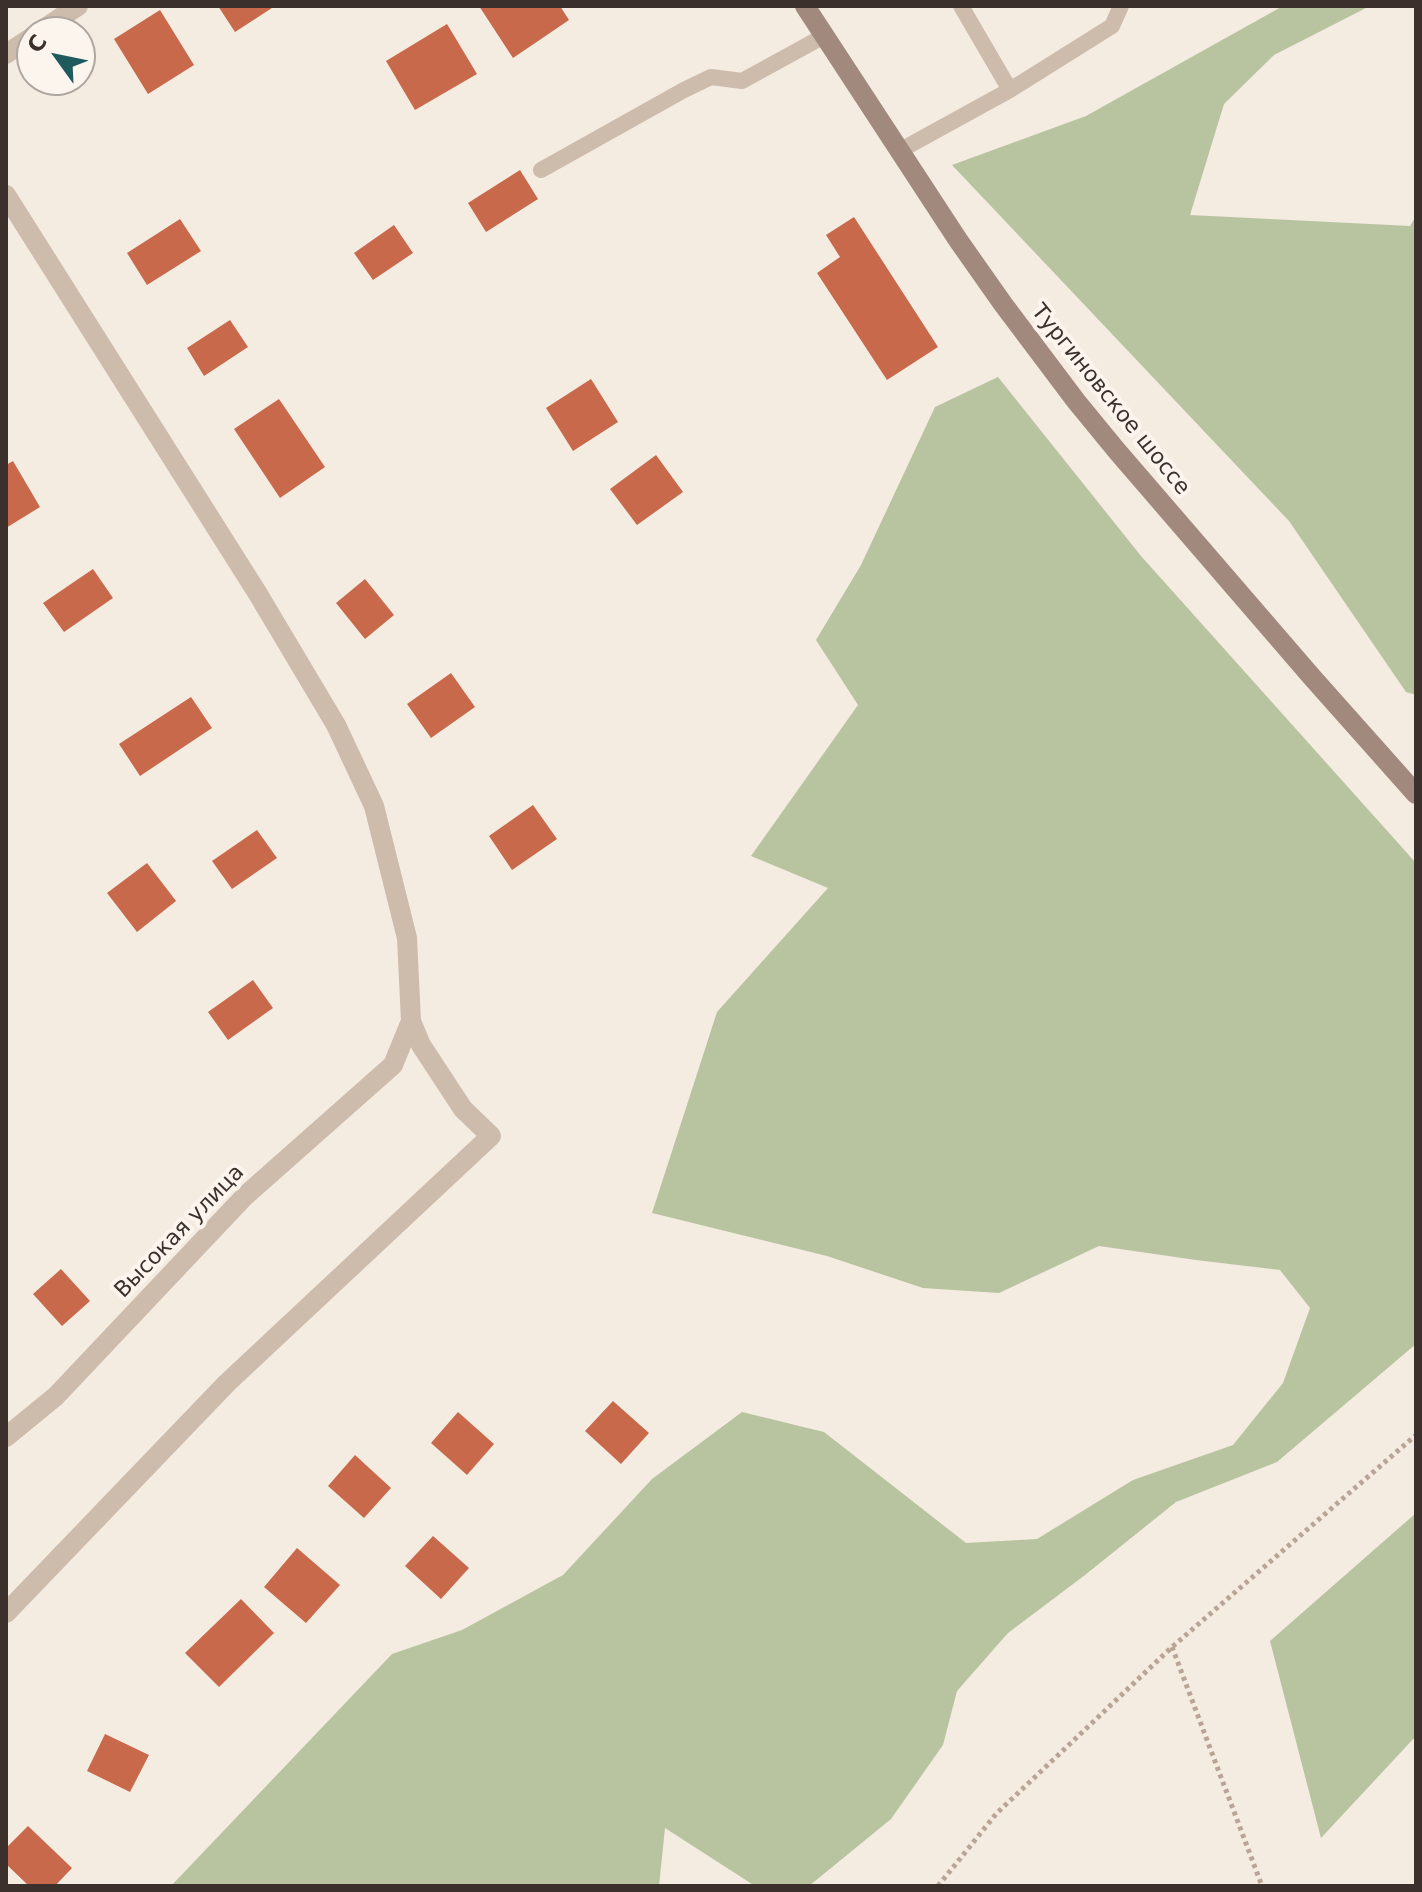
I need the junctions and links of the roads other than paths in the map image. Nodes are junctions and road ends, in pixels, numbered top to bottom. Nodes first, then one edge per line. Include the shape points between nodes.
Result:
1 (805, 6) edge
2 (961, 6) edge
3 (1121, 6) edge
4 (824, 36) junction
5 (1010, 90) junction
6 (899, 151) junction
7 (541, 170) dead end
8 (6, 195) edge
9 (1416, 794) edge
10 (411, 1021) junction
11 (6, 1437) edge
12 (6, 1613) edge

1 - 4 main road, Тургиновское шоссе
2 - 5 lane
3 - 5 lane via 1112,26
4 - 6 main road, Тургиновское шоссе
4 - 7 lane via 742,81 711,77
5 - 6 lane
6 - 9 main road, Тургиновское шоссе via 1076,401
8 - 10 street via 336,725 374,806 407,938
10 - 11 street, Высокая улица via 393,1065 245,1196 56,1396
10 - 12 street via 463,1109 491,1136 227,1383

